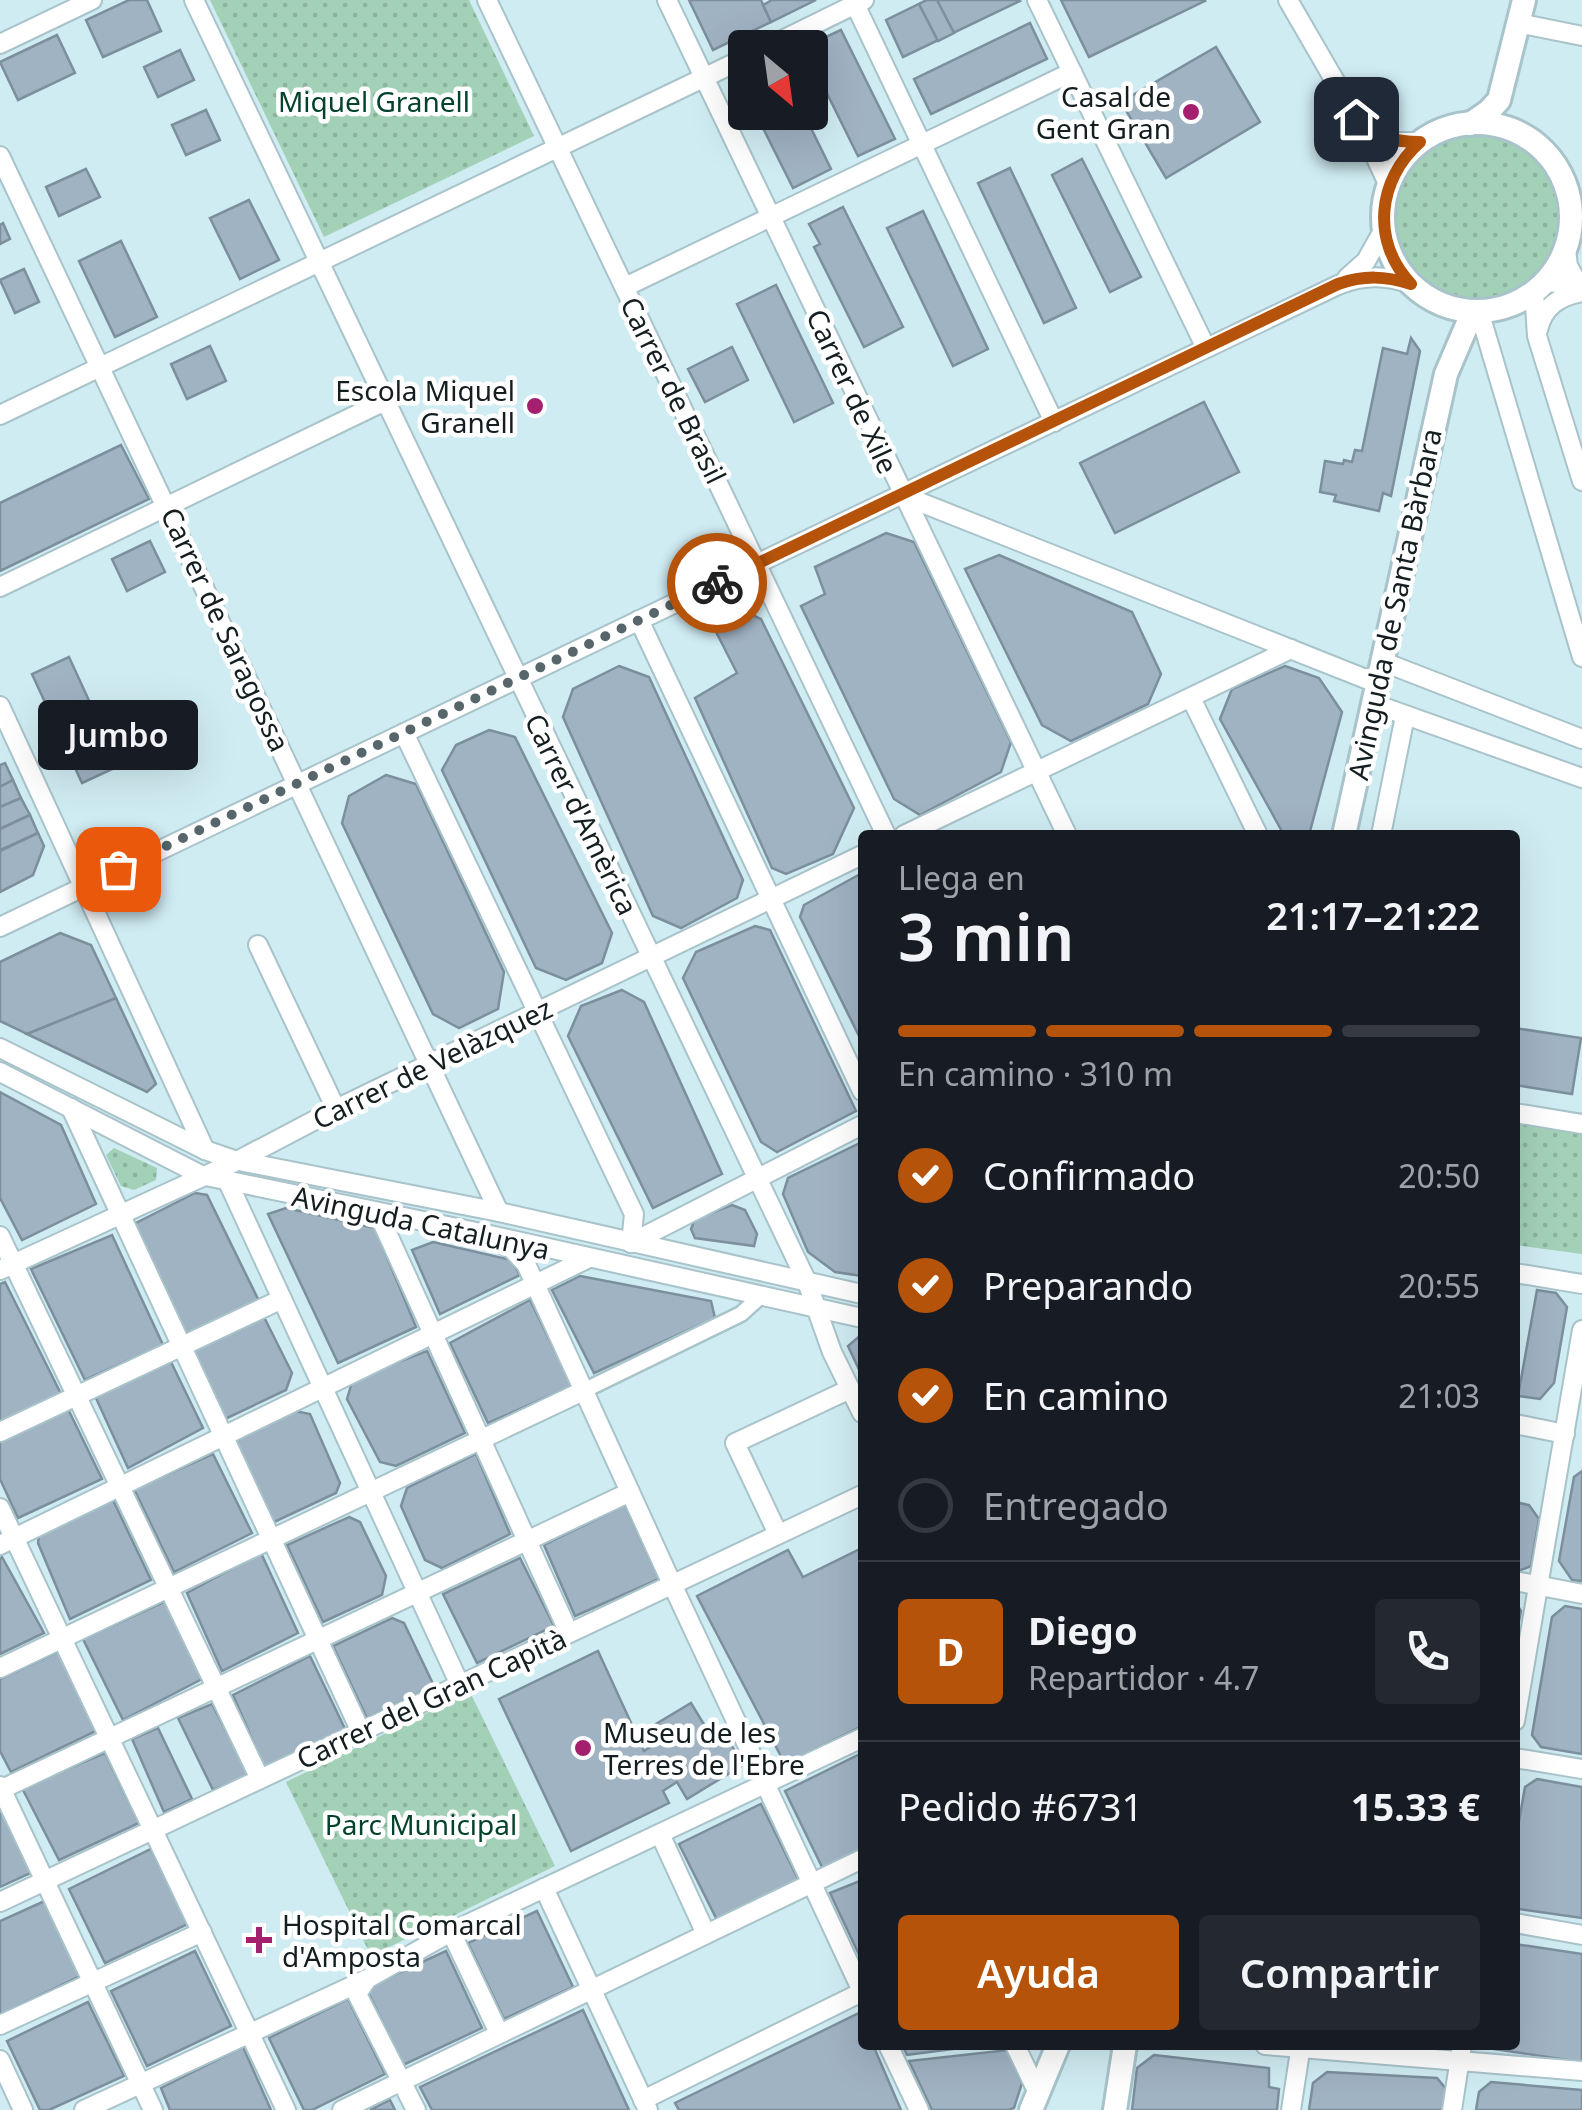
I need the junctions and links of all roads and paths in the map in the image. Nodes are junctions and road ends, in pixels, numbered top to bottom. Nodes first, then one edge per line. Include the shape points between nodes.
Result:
1 (92, 0) edge
2 (194, 0) edge
3 (488, 0) edge
4 (667, 0) edge
5 (1037, 0) edge
6 (1288, 0) edge
7 (857, 2) edge
8 (1521, 11) edge
9 (802, 30) edge
10 (1582, 36) edge
11 (0, 44) edge
12 (728, 66) edge
13 (1072, 72) junction
14 (704, 78) junction
15 (1505, 84) junction
16 (1470, 124) junction
17 (1361, 126) junction
18 (1518, 132) junction
19 (1420, 142) junction
20 (922, 144) junction
21 (558, 147) junction
22 (0, 156) edge
23 (1389, 186) junction
24 (770, 218) junction
25 (1384, 229) junction
26 (1566, 250) junction
27 (319, 263) junction
28 (1338, 284) junction
29 (1411, 284) junction
30 (625, 287) junction
31 (1540, 287) junction
32 (1582, 292) edge
33 (1439, 303) junction
34 (1476, 311) junction
35 (1537, 336) junction
36 (1206, 348) junction
37 (101, 368) junction
38 (1446, 374) junction
39 (385, 400) junction
40 (0, 415) edge
41 (1054, 422) junction
42 (1582, 481) edge
43 (902, 495) junction
44 (167, 506) junction
45 (758, 564) junction
46 (0, 587) edge
47 (640, 620) junction
48 (1291, 649) junction
49 (1582, 656) edge
50 (517, 679) junction
51 (1376, 682) junction
52 (1191, 698) junction
53 (0, 706) edge
54 (1405, 716) junction
55 (404, 732) junction
56 (1582, 739) edge
57 (1036, 772) junction
58 (1582, 778) edge
59 (299, 783) junction
60 (884, 830) edge
61 (914, 830) edge
62 (1065, 830) edge
63 (1256, 830) edge
64 (1345, 830) edge
65 (1382, 830) edge
66 (858, 857) edge
67 (84, 885) junction
68 (771, 899) junction
69 (0, 927) edge
70 (258, 945) dead end
71 (650, 957) junction
72 (537, 1012) junction
73 (0, 1048) edge
74 (429, 1064) junction
75 (0, 1072) edge
76 (858, 1083) edge
77 (71, 1108) junction
78 (336, 1109) junction
79 (1520, 1114) edge
80 (1582, 1124) edge
81 (858, 1127) edge
82 (205, 1150) junction
83 (237, 1160) junction
84 (201, 1175) junction
85 (756, 1178) junction
86 (228, 1182) junction
87 (378, 1212) junction
88 (499, 1212) junction
89 (118, 1214) junction
90 (481, 1233) junction
91 (0, 1236) edge
92 (630, 1242) junction
93 (589, 1258) junction
94 (7, 1267) edge
95 (1520, 1275) edge
96 (807, 1282) junction
97 (535, 1284) junction
98 (1582, 1284) edge
99 (858, 1293) edge
100 (762, 1296) junction
101 (282, 1299) junction
102 (816, 1308) junction
103 (858, 1317) edge
104 (1582, 1330) edge
105 (433, 1334) junction
106 (180, 1347) junction
107 (322, 1387) junction
108 (850, 1389) junction
109 (584, 1391) junction
110 (76, 1396) junction
111 (858, 1405) edge
112 (1520, 1426) edge
113 (0, 1432) edge
114 (222, 1436) junction
115 (481, 1440) junction
116 (1570, 1444) edge
117 (119, 1487) junction
118 (370, 1492) junction
119 (630, 1492) junction
120 (858, 1498) edge
121 (0, 1508) edge
122 (778, 1534) junction
123 (270, 1540) junction
124 (7, 1541) edge
125 (527, 1541) junction
126 (1520, 1582) edge
127 (672, 1584) junction
128 (1538, 1585) junction
129 (167, 1589) junction
130 (417, 1593) junction
131 (1582, 1594) edge
132 (569, 1633) junction
133 (62, 1639) junction
134 (318, 1640) junction
135 (0, 1668) edge
136 (1520, 1669) edge
137 (460, 1685) junction
138 (214, 1688) junction
139 (361, 1732) junction
140 (110, 1738) junction
141 (858, 1740) edge
142 (1520, 1759) edge
143 (1582, 1769) edge
144 (260, 1779) junction
145 (766, 1784) junction
146 (0, 1788) edge
147 (153, 1830) junction
148 (660, 1834) junction
149 (858, 1860) edge
150 (44, 1880) junction
151 (811, 1884) junction
152 (544, 1888) junction
153 (0, 1902) edge
154 (1520, 1925) edge
155 (202, 1932) junction
156 (451, 1932) junction
157 (706, 1934) junction
158 (1582, 1935) edge
159 (367, 1979) junction
160 (92, 1982) junction
161 (858, 1984) edge
162 (592, 1989) junction
163 (858, 1994) edge
164 (0, 2025) edge
165 (499, 2033) junction
166 (250, 2034) junction
167 (890, 2050) edge
168 (1018, 2050) edge
169 (1056, 2050) edge
170 (1124, 2050) edge
171 (1300, 2050) edge
172 (1369, 2050) edge
173 (1460, 2054) edge
174 (0, 2060) edge
175 (1582, 2072) edge
176 (402, 2080) junction
177 (140, 2084) junction
178 (1035, 2102) edge
179 (646, 2105) edge
180 (23, 2110) edge
181 (84, 2110) edge
182 (152, 2110) edge
183 (286, 2110) edge
184 (342, 2110) edge
185 (416, 2110) edge
186 (920, 2110) edge
187 (1115, 2110) edge
188 (1291, 2110) edge
189 (1452, 2110) edge

1 - 11 street
2 - 27 street, Carrer d'Amèrica
3 - 21 street, Carrer de Brasil
4 - 14 street, Carrer de Xile
5 - 13 street
6 - 17 street
7 - 9 street
7 - 20 street
8 - 10 street
8 - 15 street
12 - 14 street
13 - 20 street
13 - 36 street
14 - 21 street
14 - 24 street, Carrer de Xile
15 - 16 street via 1499,100
15 - 18 street via 1506,115
16 - 18 street
16 - 19 street
17 - 19 street via 1397,142
17 - 23 street
18 - 26 street via 1547,154 1566,185
19 - 23 street
20 - 24 street
20 - 41 street
21 - 27 street
21 - 30 street, Carrer de Brasil
22 - 37 street, Carrer de Saragossa
23 - 25 street
24 - 30 street
24 - 43 street, Carrer de Xile
25 - 28 street via 1366,261
25 - 29 street
26 - 31 street
26 - 32 street
27 - 37 street
27 - 39 street, Carrer d'Amèrica
28 - 29 street via 1382,276
28 - 36 street
29 - 33 street
30 - 45 street, Carrer de Brasil
31 - 32 street via 1570,284
31 - 34 street via 1506,306
31 - 35 street
32 - 35 street via 1546,310
33 - 34 street
33 - 38 street, Avinguda de Santa Bàrbara
34 - 38 street, Avinguda de Santa Bàrbara
34 - 49 street
35 - 42 street
36 - 41 street
37 - 40 street
37 - 44 street, Carrer de Saragossa
38 - 51 street, Avinguda de Santa Bàrbara
39 - 44 street
39 - 50 street, Carrer d'Amèrica
41 - 43 street
43 - 45 street
43 - 48 street
43 - 57 street, Carrer de Xile
44 - 46 street
44 - 59 street, Carrer de Saragossa
45 - 47 street
45 - 60 street, Carrer de Brasil
47 - 50 street
47 - 68 street
48 - 51 street
48 - 52 street
50 - 55 street
50 - 71 street, Carrer d'Amèrica
51 - 54 street
51 - 56 street
51 - 64 street, Avinguda de Santa Bàrbara
52 - 57 street
52 - 63 street
53 - 67 street
54 - 58 street
54 - 65 street
55 - 59 street
55 - 72 street
57 - 61 street
57 - 62 street, Carrer de Xile
59 - 67 street
59 - 74 street, Carrer de Saragossa
66 - 68 street, Carrer de Velàzquez
67 - 69 street
67 - 82 street
68 - 71 street, Carrer de Velàzquez
68 - 76 street
70 - 78 street
71 - 72 street, Carrer de Velàzquez
71 - 85 street, Carrer d'Amèrica
72 - 74 street, Carrer de Velàzquez
72 - 92 street via 634,1214
73 - 82 street
74 - 78 street, Carrer de Velàzquez
74 - 88 street, Carrer de Saragossa
75 - 77 street, Avinguda Catalunya
77 - 84 street, Avinguda Catalunya
77 - 89 street
78 - 83 street, Carrer de Velàzquez
79 - 80 street
81 - 85 street
82 - 83 street
83 - 84 street, Carrer de Velàzquez
83 - 88 street
84 - 86 street, Avinguda Catalunya
84 - 89 street, Carrer de Velàzquez
85 - 92 street
85 - 96 street, Carrer d'Amèrica
86 - 87 street, Avinguda Catalunya
86 - 101 street
87 - 90 street, Avinguda Catalunya
87 - 105 street
88 - 92 street
89 - 94 street, Carrer de Velàzquez
89 - 106 street
90 - 93 street, Avinguda Catalunya
90 - 97 street via 512,1249
91 - 94 street
92 - 96 street
93 - 97 street
93 - 100 street, Avinguda Catalunya
94 - 110 street
95 - 98 street
96 - 99 street
96 - 102 street, Carrer d'Amèrica
97 - 105 street
97 - 109 street
100 - 102 street, Avinguda Catalunya
100 - 109 street via 741,1314
101 - 106 street
101 - 107 street
102 - 103 street, Avinguda Catalunya
102 - 108 street, Carrer d'Amèrica
104 - 116 street
105 - 107 street
105 - 115 street
106 - 110 street
106 - 114 street
107 - 114 street
107 - 118 street
108 - 111 street, Carrer d'Amèrica
108 - 122 street via 735,1443
109 - 115 street
109 - 119 street
110 - 113 street
110 - 117 street
112 - 116 street
114 - 117 street
114 - 123 street
115 - 118 street
115 - 125 street
116 - 128 street
117 - 124 street
117 - 129 street
118 - 123 street
118 - 130 street
119 - 125 street
119 - 127 street
120 - 122 street, Carrer del Gran Capità
121 - 124 street
122 - 127 street, Carrer del Gran Capità
123 - 129 street
123 - 134 street
124 - 133 street
125 - 130 street
125 - 132 street
126 - 128 street
127 - 132 street, Carrer del Gran Capità
127 - 145 street
128 - 131 street
128 - 136 street
129 - 133 street
129 - 138 street
130 - 134 street
130 - 137 street
132 - 137 street, Carrer del Gran Capità
133 - 135 street
133 - 140 street
134 - 138 street
134 - 139 street
137 - 139 street, Carrer del Gran Capità
138 - 140 street
138 - 144 street
139 - 144 street, Carrer del Gran Capità
140 - 146 street
140 - 147 street
141 - 145 street
142 - 143 street
144 - 147 street, Carrer del Gran Capità
145 - 148 street
145 - 151 street
146 - 150 street
147 - 150 street, Carrer del Gran Capità
147 - 155 street
148 - 152 street
148 - 157 street
149 - 151 street
150 - 153 street, Carrer del Gran Capità
150 - 160 street
151 - 157 street
151 - 161 street
152 - 156 street
152 - 162 street
154 - 158 street
155 - 160 street
155 - 166 street
156 - 159 street
156 - 165 street
157 - 162 street
159 - 166 street
159 - 176 street via 357,1994
160 - 164 street
160 - 177 street
162 - 165 street
162 - 179 street
163 - 179 street
165 - 176 street
166 - 177 street
166 - 183 street
167 - 186 street
168 - 178 street
169 - 178 street
170 - 187 street
171 - 188 street
172 - 173 street
173 - 175 street
173 - 189 street
174 - 180 street
176 - 184 street
176 - 185 street
177 - 181 street
177 - 182 street

